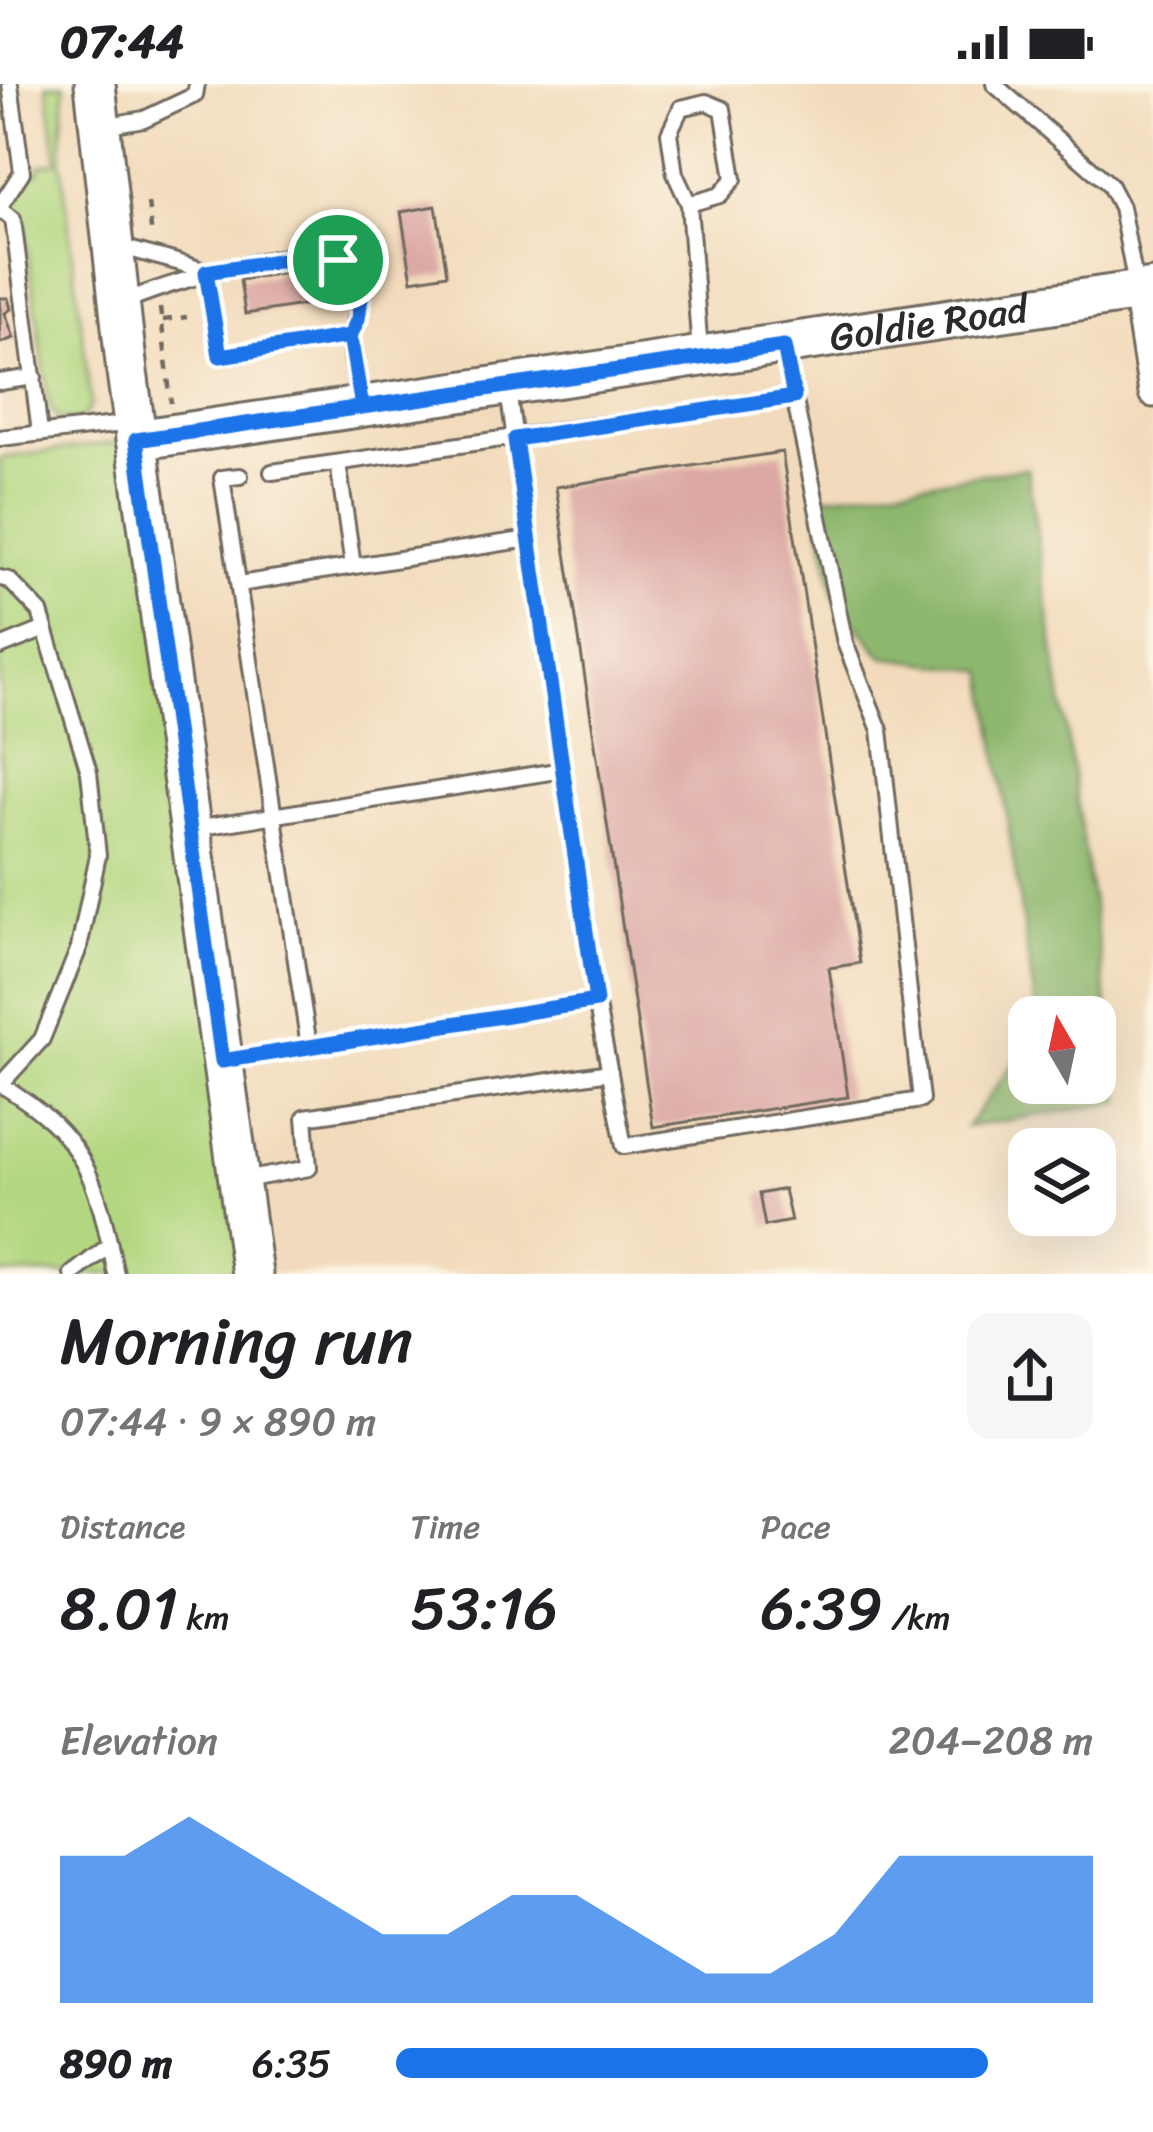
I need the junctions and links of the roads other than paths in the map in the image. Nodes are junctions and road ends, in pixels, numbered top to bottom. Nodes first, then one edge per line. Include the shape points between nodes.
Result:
1 (10, 84) edge
2 (94, 84) edge
3 (197, 84) edge
4 (994, 84) edge
5 (100, 126) junction
6 (689, 204) junction
7 (0, 208) edge
8 (113, 244) junction
9 (17, 246) junction
10 (0, 249) edge
11 (206, 272) junction
12 (1145, 290) edge
13 (119, 304) junction
14 (350, 336) junction
15 (784, 346) junction
16 (700, 358) junction
17 (34, 377) junction
18 (0, 382) edge
19 (507, 386) junction
20 (1153, 393) edge
21 (794, 397) junction
22 (362, 407) junction
23 (135, 431) junction
24 (40, 433) junction
25 (0, 438) edge
26 (515, 439) junction
27 (338, 463) junction
28 (272, 472) dead end
29 (239, 476) dead end
30 (529, 539) junction
31 (353, 566) junction
32 (0, 578) edge
33 (239, 584) junction
34 (45, 629) junction
35 (0, 647) edge
36 (562, 770) junction
37 (275, 815) junction
38 (190, 829) junction
39 (596, 1001) junction
40 (309, 1046) junction
41 (222, 1061) junction
42 (610, 1072) junction
43 (0, 1085) edge
44 (239, 1181) junction
45 (110, 1245) junction
46 (73, 1274) edge
47 (116, 1274) edge
48 (252, 1274) edge

1 - 7 lane via 22,172
2 - 5 main road
3 - 5 lane via 195,95 144,119
4 - 12 lane via 1109,184
5 - 8 main road
6 - 6 lane via 720,195 734,179 723,109 706,102 681,108 669,133
6 - 16 lane
7 - 9 lane via 13,219
8 - 11 lane
8 - 13 main road
9 - 10 lane
9 - 17 lane
11 - 13 lane
11 - 14 lane via 220,356
11 - 14 lane via 315,255 338,260 361,298
12 - 15 main road, Goldie Road
12 - 20 street
13 - 23 main road
14 - 22 lane
15 - 16 main road, Goldie Road
15 - 21 lane
16 - 19 main road, Goldie Road
17 - 18 lane
17 - 24 lane
19 - 22 main road, Goldie Road
19 - 26 lane
21 - 26 lane
21 - 42 lane via 845,643 880,730 921,1100 624,1146
22 - 23 main road, Goldie Road
23 - 24 lane
23 - 38 main road
24 - 25 lane
26 - 27 lane
26 - 30 lane
27 - 28 lane
27 - 31 lane
29 - 33 lane via 222,478
30 - 31 lane
30 - 36 lane
31 - 33 lane
32 - 34 lane via 40,612
33 - 37 lane
34 - 35 lane
34 - 43 lane via 89,772 98,856 79,948 42,1039
36 - 37 lane
36 - 39 lane
37 - 38 lane
37 - 40 lane
38 - 41 main road
39 - 40 lane
39 - 42 lane
40 - 41 lane
41 - 44 main road
42 - 44 lane via 305,1117 309,1168
43 - 45 lane via 49,1117 77,1148
44 - 48 main road
45 - 46 lane
45 - 47 lane

